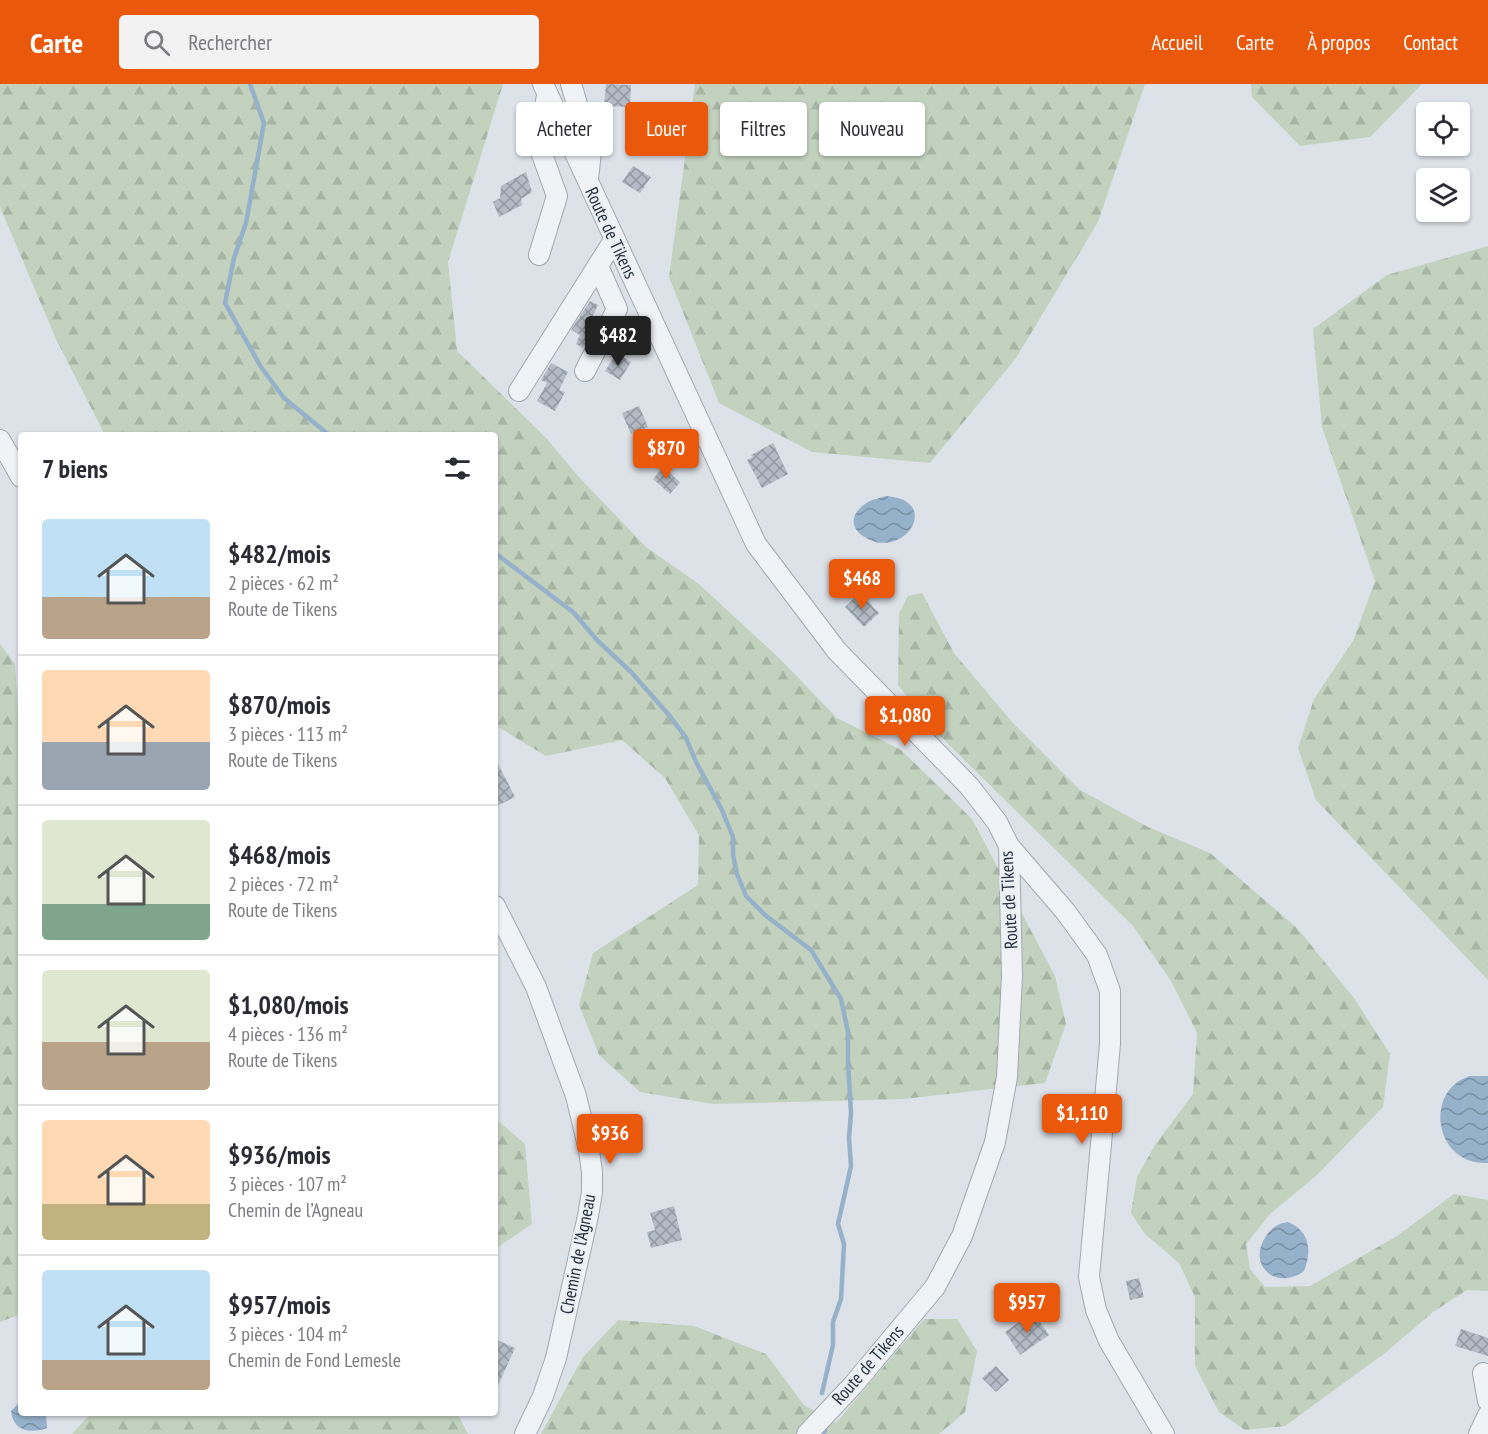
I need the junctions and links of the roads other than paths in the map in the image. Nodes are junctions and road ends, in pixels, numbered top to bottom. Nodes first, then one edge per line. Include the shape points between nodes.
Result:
1 (571, 84) edge
2 (545, 89) edge
3 (588, 183) junction
4 (614, 240) junction
5 (539, 255) dead end
6 (598, 266) junction
7 (585, 371) dead end
8 (519, 391) dead end
9 (0, 440) edge
10 (18, 472) edge
11 (1009, 846) junction
12 (498, 912) edge
13 (1484, 1373) dead end
14 (1488, 1401) edge
15 (1488, 1416) edge
16 (525, 1434) edge
17 (807, 1434) edge
18 (1164, 1434) edge
19 (1479, 1434) edge

1 - 3 street via 591,152
2 - 3 street, Route de Tikens
2 - 5 street via 540,146 557,195
3 - 4 street, Route de Tikens
4 - 6 street
4 - 11 street, Route de Tikens via 756,544 837,651 969,786 997,822
6 - 7 street via 617,309
6 - 8 street
9 - 10 street
11 - 17 street, Route de Tikens via 1012,976 1007,1077 992,1153 962,1236 935,1287
11 - 18 street via 1097,955 1110,991 1110,1044 1089,1277 1096,1310 1109,1341
12 - 16 street, Chemin de l’Agneau via 536,987 576,1096 592,1172 588,1216 556,1358
13 - 14 street
15 - 19 street

